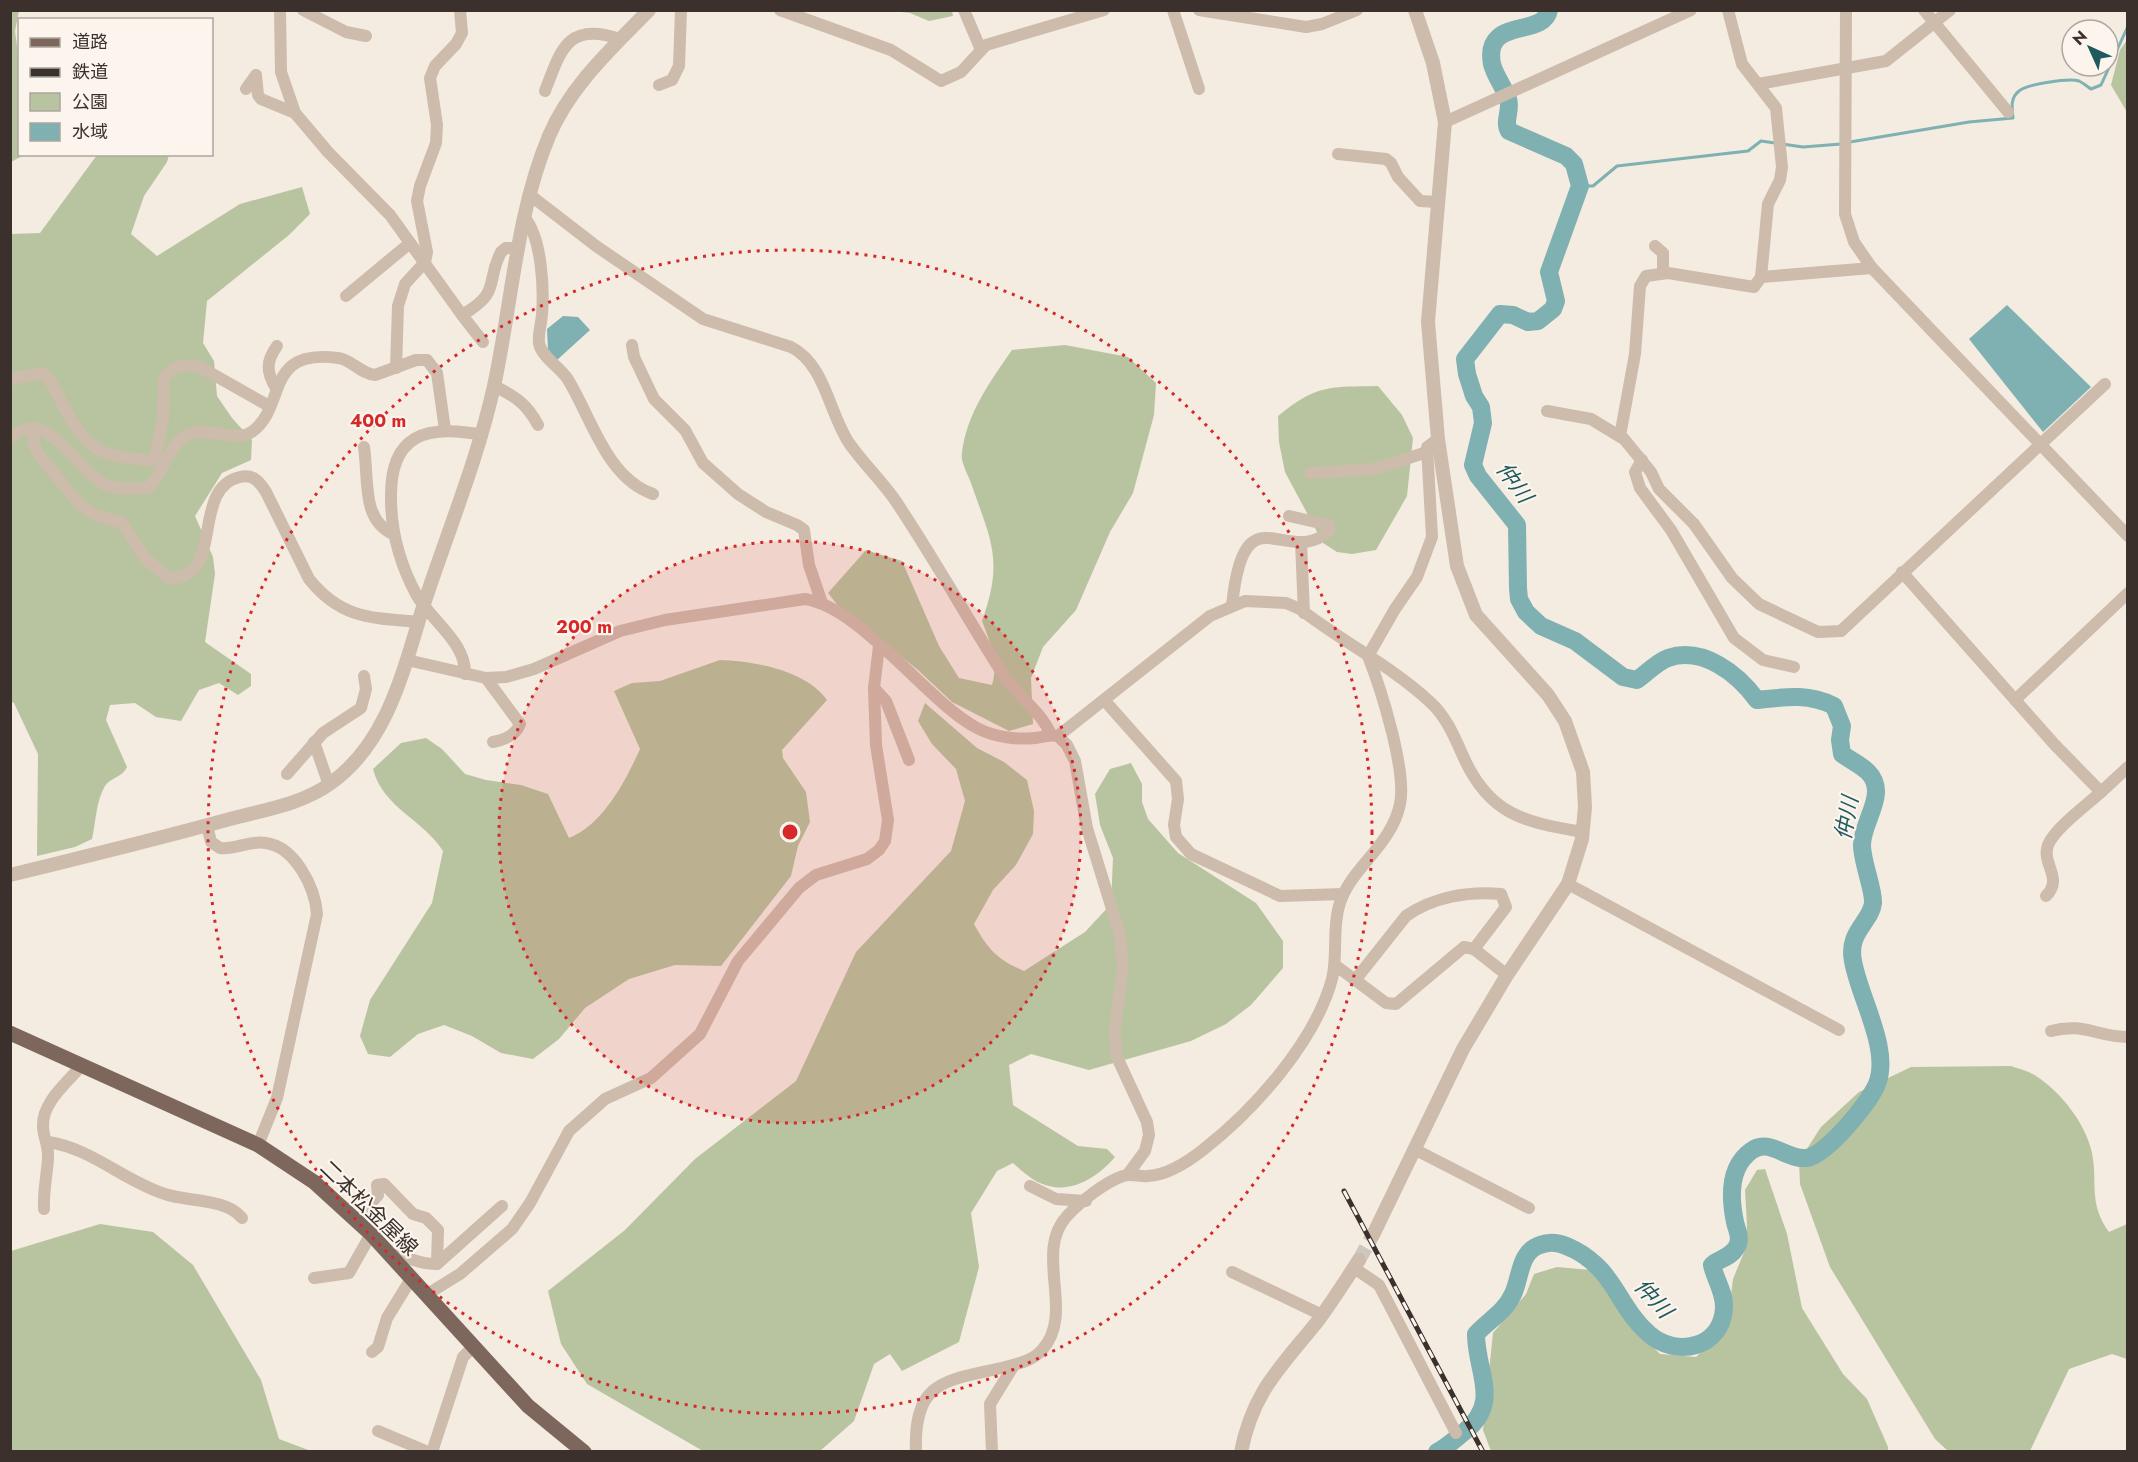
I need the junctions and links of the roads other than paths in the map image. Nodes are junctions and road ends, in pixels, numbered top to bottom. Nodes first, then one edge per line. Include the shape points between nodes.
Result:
1 (280, 10) edge
2 (303, 10) edge
3 (460, 10) edge
4 (649, 10) edge
5 (681, 10) edge
6 (780, 10) edge
7 (964, 10) edge
8 (1104, 10) edge
9 (1173, 10) edge
10 (1199, 10) edge
11 (1357, 10) edge
12 (1415, 10) edge
13 (1691, 10) edge
14 (1728, 10) edge
15 (1846, 10) edge
16 (1924, 10) edge
17 (1950, 10) edge
18 (1934, 23) junction
19 (366, 36) dead end
20 (620, 39) junction
21 (981, 50) junction
22 (1845, 69) junction
23 (1758, 84) junction
24 (660, 85) dead end
25 (1199, 88) dead end
26 (246, 89) dead end
27 (545, 91) dead end
28 (2007, 112) dead end
29 (295, 113) junction
30 (1445, 122) junction
31 (1338, 154) dead end
32 (530, 195) junction
33 (1437, 202) junction
34 (525, 218) junction
35 (410, 243) junction
36 (1654, 246) dead end
37 (519, 248) junction
38 (425, 262) junction
39 (1872, 268) junction
40 (1663, 273) junction
41 (1761, 277) junction
42 (346, 296) dead end
43 (462, 315) junction
44 (483, 342) dead end
45 (632, 345) dead end
46 (277, 346) dead end
47 (396, 368) junction
48 (10, 379) edge
49 (2105, 384) dead end
50 (494, 386) junction
51 (276, 388) junction
52 (269, 406) junction
53 (1547, 411) dead end
54 (538, 425) dead end
55 (34, 429) junction
56 (445, 430) junction
57 (482, 435) junction
58 (10, 436) edge
59 (1620, 436) junction
60 (1438, 439) junction
61 (2040, 445) junction
62 (364, 447) dead end
63 (1427, 452) junction
64 (1642, 460) junction
65 (159, 462) junction
66 (1310, 473) dead end
67 (653, 494) dead end
68 (1289, 516) dead end
69 (393, 534) junction
70 (2127, 536) edge
71 (1301, 542) junction
72 (1902, 572) junction
73 (2127, 593) edge
74 (822, 603) junction
75 (424, 606) junction
76 (1232, 606) junction
77 (1304, 613) junction
78 (419, 622) junction
79 (879, 646) junction
80 (1368, 657) junction
81 (407, 660) junction
82 (1794, 667) dead end
83 (465, 674) junction
84 (364, 676) dead end
85 (486, 678) junction
86 (874, 688) junction
87 (2015, 700) junction
88 (1105, 701) junction
89 (1055, 735) junction
90 (314, 742) junction
91 (493, 742) dead end
92 (909, 760) dead end
93 (2127, 767) edge
94 (286, 774) dead end
95 (329, 785) junction
96 (2101, 792) junction
97 (207, 825) junction
98 (1583, 831) junction
99 (10, 875) edge
100 (1568, 884) junction
101 (1343, 894) junction
102 (2046, 896) dead end
103 (1474, 950) junction
104 (1335, 965) junction
105 (1507, 975) junction
106 (1356, 979) junction
107 (1839, 1030) dead end
108 (2051, 1031) dead end
109 (10, 1033) edge
110 (2127, 1037) edge
111 (82, 1065) junction
112 (48, 1142) junction
113 (258, 1145) junction
114 (1414, 1149) junction
115 (1128, 1174) junction
116 (1030, 1186) dead end
117 (1086, 1201) junction
118 (502, 1206) dead end
119 (1529, 1208) dead end
120 (44, 1209) dead end
121 (242, 1218) dead end
122 (369, 1233) junction
123 (1373, 1235) tunnel mouth
124 (388, 1254) junction
125 (437, 1264) junction
126 (1356, 1264) joint
127 (1232, 1272) dead end
128 (314, 1278) dead end
129 (411, 1279) junction
130 (426, 1295) junction
131 (1322, 1315) junction
132 (473, 1347) junction
133 (372, 1352) dead end
134 (1014, 1365) junction
135 (378, 1431) dead end
136 (1456, 1433) dead end
137 (430, 1452) edge
138 (584, 1452) edge
139 (916, 1452) edge
140 (992, 1452) edge
141 (1241, 1452) edge

1 - 29 street via 281,72
2 - 19 street via 346,32
3 - 38 street via 462,33 430,78 436,143 417,201 427,252
4 - 20 street
5 - 24 street via 679,66 672,80
6 - 21 street via 891,51 941,81 961,72
7 - 21 street
8 - 21 street via 989,43
9 - 25 street
10 - 11 street via 1306,27
12 - 30 street via 1433,63
13 - 30 street
14 - 23 street via 1742,64
15 - 22 street
16 - 18 street
17 - 18 street
18 - 22 street via 1886,61
18 - 28 street
20 - 27 street via 604,34 570,40 557,59
20 - 32 street via 568,101 547,141
22 - 23 street
22 - 39 street via 1846,223
23 - 41 street via 1776,108 1782,167 1768,204
26 - 29 street via 256,75 261,99
29 - 35 street via 390,215
30 - 33 street
31 - 33 street via 1386,159 1420,201
32 - 34 street
32 - 89 street via 596,246 703,318 791,347 804,355 848,441 894,498 1006,679
33 - 60 street via 1428,322
34 - 37 street
34 - 67 street via 538,242 541,349 567,378 615,462 628,478
35 - 38 street
35 - 42 street
36 - 40 street via 1663,253
37 - 43 street via 501,252 490,291 482,302
37 - 50 street
38 - 43 street
38 - 47 street via 405,284 398,306
39 - 41 street
39 - 61 street
40 - 41 street via 1754,287
40 - 59 street via 1646,276 1640,286 1635,354
43 - 44 street
45 - 74 street via 654,399 685,430 699,458 738,494 804,530 809,565
46 - 51 street via 268,359 269,374
47 - 51 street via 368,375 341,358 320,357 293,365
47 - 56 street via 421,359 434,366
48 - 65 street via 43,373 78,431 96,449 123,459
49 - 61 street
50 - 54 street via 518,398
50 - 57 street
51 - 52 street
52 - 65 street via 249,434 189,434
52 - 65 street via 200,367 189,364 175,368 164,378
53 - 59 street via 1591,419
55 - 58 street
55 - 65 street via 56,440 106,485 148,488 156,481
55 - 78 street via 33,442 39,455 80,505 124,525 146,558 164,576 181,577 194,569 203,553 217,495 232,480 250,477 266,492 309,579 320,591 352,614
56 - 57 street
56 - 69 street via 413,441 397,455 390,480
57 - 75 street
59 - 64 street
60 - 63 street via 1428,444
60 - 98 street via 1462,585 1476,615 1548,695 1565,721 1583,772
61 - 70 street
61 - 72 street
62 - 69 street via 370,508 379,526
63 - 66 street via 1375,469
63 - 80 street via 1432,537 1417,577
64 - 72 street via 1659,489 1694,524 1743,590 1775,613 1818,632 1841,631
64 - 82 street via 1635,472 1640,488 1671,530 1734,638 1763,660
68 - 71 street via 1329,525 1327,533
69 - 75 street via 408,577
71 - 76 street via 1260,537 1252,540
71 - 77 street
72 - 87 street
73 - 87 street
74 - 79 street via 855,624
74 - 85 street via 796,599 665,620 620,631 522,673
75 - 78 street
75 - 83 street via 462,654
76 - 77 street via 1245,601 1268,601 1286,603
76 - 88 street via 1210,616
77 - 80 street
78 - 81 street
79 - 86 street
79 - 89 street via 980,729 1007,738
80 - 98 street via 1431,702 1450,729 1472,776 1501,808 1528,821
80 - 101 street via 1379,684 1396,756 1401,803 1388,834
81 - 83 street
81 - 95 street via 369,746
83 - 85 street
84 - 90 street via 366,689 361,708
85 - 91 street via 520,724 507,738
86 - 92 street via 886,701
86 - 130 street via 876,745 888,820 885,841 879,850 867,859 816,875 799,888 738,961 700,1034 651,1078 605,1099 568,1131 512,1229 460,1274
87 - 96 street
88 - 89 street
88 - 101 street via 1176,781 1176,837 1191,854 1280,896
89 - 115 street via 1075,761 1087,828 1120,935 1123,982 1115,1027 1116,1055 1147,1122 1149,1136 1145,1151
90 - 94 street
90 - 95 street
93 - 96 street
95 - 97 street via 313,795
96 - 102 street via 2049,841 2046,854 2054,881
97 - 99 street
97 - 113 street via 211,842 220,849 265,843 284,850 301,871 316,904 292,1036 277,1098
98 - 100 street
100 - 105 street
100 - 107 street
101 - 104 street via 1338,909
103 - 105 street
103 - 106 street via 1464,948 1396,1004 1386,1003
103 - 106 street via 1506,907 1501,894 1459,895 1414,910
104 - 106 street
104 - 115 street via 1325,997 1298,1047 1255,1102 1221,1136 1180,1166 1152,1176
105 - 114 street via 1462,1049
108 - 110 street via 2078,1026 2112,1037
109 - 111 main road, 二本松金屋線
111 - 112 street via 45,1114 43,1127
111 - 113 main road, 二本松金屋線
112 - 120 street
112 - 121 street via 68,1145 147,1188 228,1208
113 - 122 main road, 二本松金屋線 via 314,1182
114 - 119 street
114 - 123 street
115 - 117 street
116 - 117 street via 1056,1199
117 - 134 street via 1066,1217 1056,1236 1052,1259 1055,1318 1047,1343 1036,1356
118 - 125 street
122 - 124 main road, 二本松金屋線
122 - 125 street via 371,1203 378,1195 377,1185 384,1184 413,1214 426,1218 438,1230
122 - 128 street via 349,1274
124 - 125 street via 404,1255 419,1265
124 - 129 main road, 二本松金屋線
126 - 131 street
126 - 136 street via 1379,1285
127 - 131 street
129 - 130 main road, 二本松金屋線
129 - 133 street via 387,1317 378,1347
130 - 132 main road, 二本松金屋線
131 - 141 street via 1266,1384 1255,1405
132 - 137 street via 463,1357
132 - 138 main road, 二本松金屋線 via 546,1423
134 - 139 street via 950,1381 929,1391 919,1419
134 - 140 street via 990,1404
135 - 137 street

